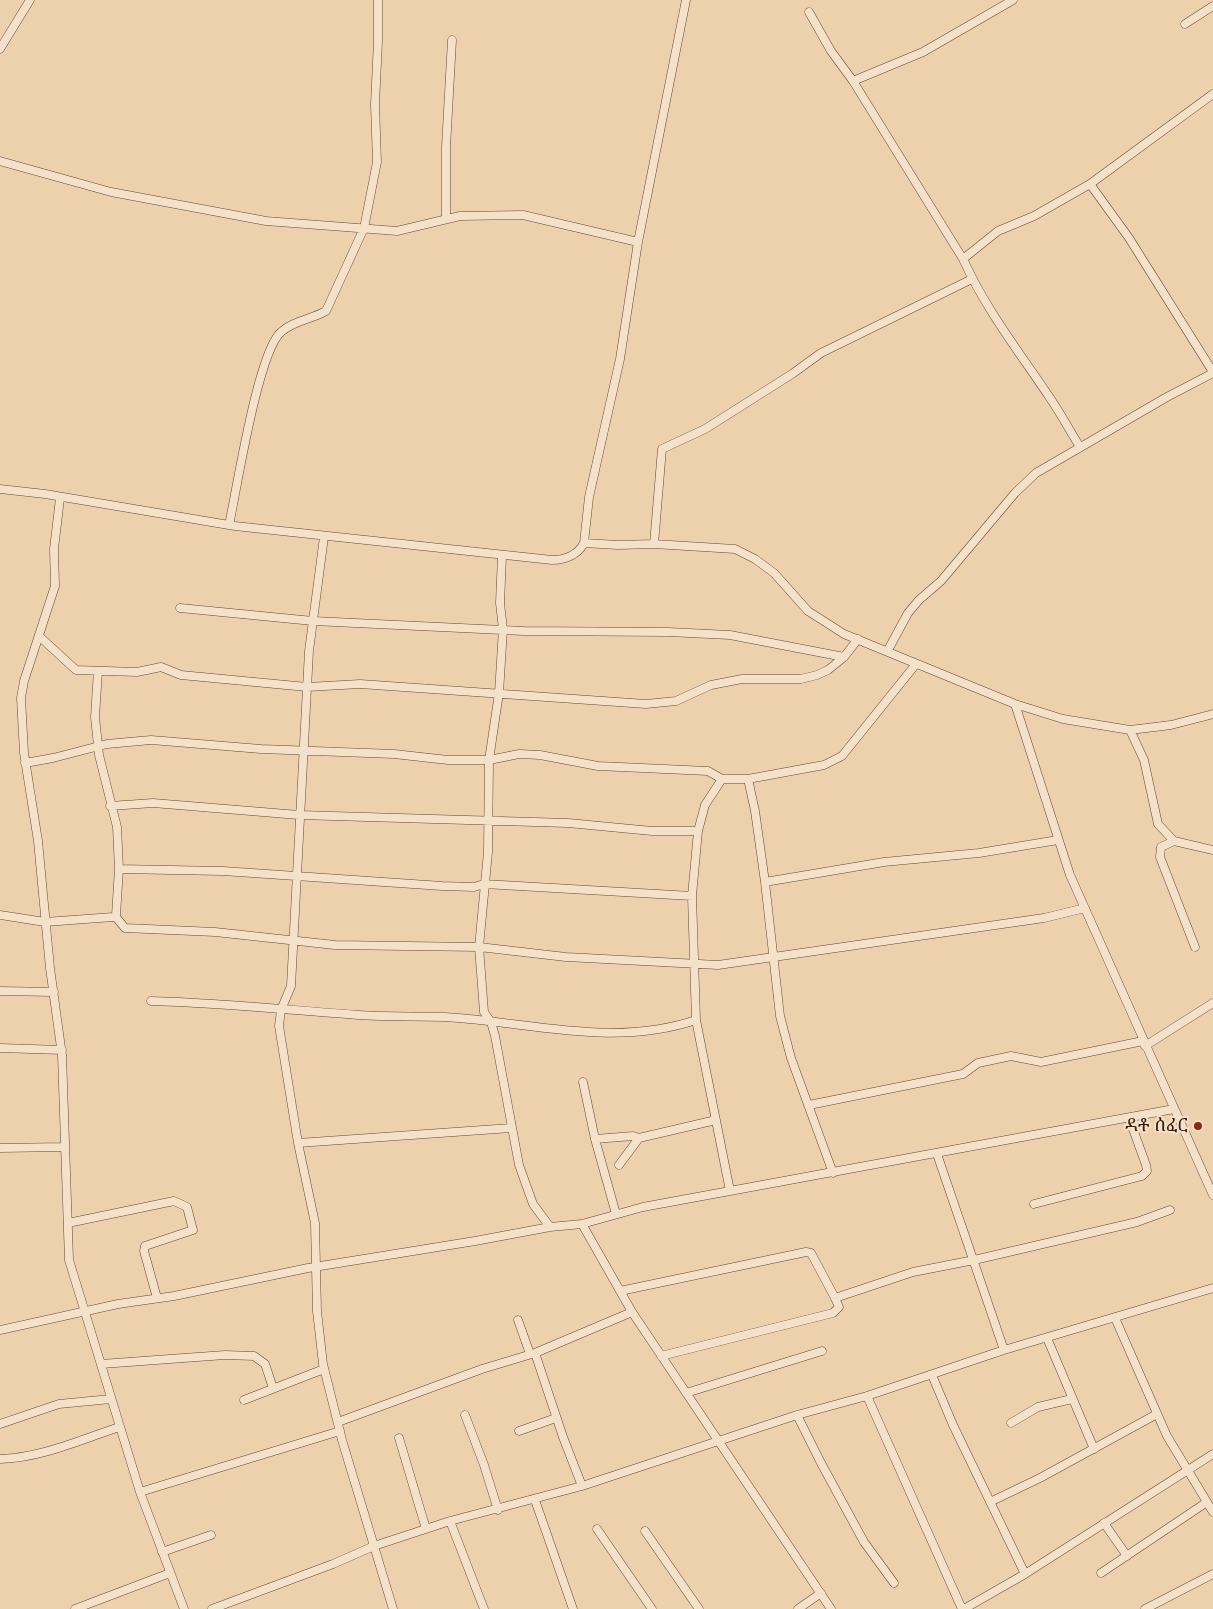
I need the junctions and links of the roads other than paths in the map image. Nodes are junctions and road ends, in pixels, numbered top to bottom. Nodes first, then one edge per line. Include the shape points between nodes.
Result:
1 (30, 0) edge
2 (378, 0) edge
3 (686, 0) edge
4 (1013, 0) edge
5 (1213, 6) edge
6 (809, 12) dead end
7 (1185, 24) dead end
8 (452, 40) dead end
9 (0, 49) edge
10 (853, 81) junction
11 (1213, 94) edge
12 (0, 161) edge
13 (1090, 184) junction
14 (446, 218) junction
15 (364, 228) junction
16 (638, 242) junction
17 (963, 259) junction
18 (972, 279) junction
19 (1213, 372) edge
20 (1080, 448) junction
21 (0, 489) edge
22 (60, 498) junction
23 (229, 525) junction
24 (324, 537) junction
25 (584, 543) junction
26 (654, 544) junction
27 (502, 556) junction
28 (180, 608) dead end
29 (313, 621) junction
30 (503, 629) junction
31 (39, 636) junction
32 (858, 639) junction
33 (888, 650) junction
34 (844, 657) junction
35 (916, 664) junction
36 (98, 671) junction
37 (307, 687) junction
38 (499, 693) junction
39 (1015, 704) junction
40 (1213, 714) edge
41 (1130, 730) junction
42 (98, 746) junction
43 (304, 750) junction
44 (489, 760) junction
45 (25, 763) junction
46 (722, 779) junction
47 (748, 779) junction
48 (110, 806) junction
49 (299, 815) junction
50 (490, 822) junction
51 (698, 831) junction
52 (1058, 840) junction
53 (1174, 841) junction
54 (1213, 850) edge
55 (119, 870) junction
56 (298, 877) junction
57 (765, 882) junction
58 (484, 884) junction
59 (692, 896) junction
60 (1085, 908) junction
61 (0, 915) edge
62 (115, 916) junction
63 (45, 922) junction
64 (294, 942) junction
65 (479, 947) junction
66 (1195, 947) dead end
67 (774, 959) junction
68 (694, 965) junction
69 (0, 991) edge
70 (54, 992) junction
71 (151, 1001) dead end
72 (1213, 1004) edge
73 (281, 1010) junction
74 (696, 1020) junction
75 (491, 1022) junction
76 (1144, 1043) junction
77 (0, 1048) edge
78 (62, 1050) junction
79 (583, 1082) dead end
80 (809, 1105) junction
81 (1174, 1109) junction
82 (1129, 1118) junction
83 (716, 1120) junction
84 (511, 1128) junction
85 (640, 1138) junction
86 (595, 1139) junction
87 (298, 1143) junction
88 (64, 1147) junction
89 (0, 1148) edge
90 (937, 1154) junction
91 (619, 1164) dead end
92 (833, 1173) junction
93 (730, 1191) junction
94 (1213, 1195) edge
95 (1034, 1204) dead end
96 (1170, 1210) dead end
97 (616, 1214) junction
98 (68, 1223) junction
99 (582, 1224) junction
100 (550, 1227) junction
101 (974, 1260) junction
102 (315, 1266) junction
103 (1213, 1288) edge
104 (620, 1291) junction
105 (157, 1298) junction
106 (835, 1298) junction
107 (86, 1312) junction
108 (632, 1312) junction
109 (1115, 1318) junction
110 (518, 1320) dead end
111 (0, 1330) edge
112 (1048, 1338) junction
113 (1004, 1350) junction
114 (822, 1351) dead end
115 (532, 1354) junction
116 (661, 1356) junction
117 (101, 1364) junction
118 (324, 1369) junction
119 (932, 1375) junction
120 (273, 1388) junction
121 (686, 1393) junction
122 (867, 1396) junction
123 (111, 1399) junction
124 (1072, 1399) junction
125 (244, 1400) dead end
126 (1157, 1414) junction
127 (797, 1415) junction
128 (465, 1416) dead end
129 (556, 1418) junction
130 (338, 1422) junction
131 (1011, 1423) dead end
132 (0, 1424) edge
133 (119, 1427) junction
134 (340, 1431) junction
135 (519, 1431) dead end
136 (399, 1438) dead end
137 (719, 1440) junction
138 (1094, 1449) junction
139 (1213, 1454) edge
140 (0, 1459) edge
141 (1188, 1470) junction
142 (582, 1486) junction
143 (140, 1492) junction
144 (536, 1500) junction
145 (990, 1502) junction
146 (1210, 1505) edge
147 (498, 1510) junction
148 (450, 1522) junction
149 (1104, 1523) junction
150 (426, 1529) junction
151 (597, 1529) dead end
152 (645, 1531) dead end
153 (212, 1535) dead end
154 (374, 1546) junction
155 (162, 1552) junction
156 (1127, 1556) junction
157 (170, 1573) junction
158 (1101, 1573) dead end
159 (1025, 1574) junction
160 (1213, 1574) edge
161 (894, 1583) dead end
162 (821, 1593) junction
163 (75, 1609) edge
164 (184, 1609) edge
165 (212, 1609) edge
166 (393, 1609) edge
167 (484, 1609) edge
168 (572, 1609) edge
169 (652, 1609) edge
170 (698, 1609) edge
171 (798, 1609) edge
172 (831, 1609) edge
173 (963, 1609) edge
174 (1145, 1609) edge

1 - 9 street
2 - 15 street via 377,162
3 - 16 street
4 - 10 street via 923,52
5 - 7 street
6 - 10 street
8 - 14 street
10 - 17 street
11 - 13 street
12 - 15 street via 98,189 168,204 266,221
13 - 17 street via 1034,216 998,231
13 - 19 street via 1129,238
14 - 15 street via 407,230
14 - 16 street via 523,215
15 - 23 street via 326,311 288,327 272,342 258,384
16 - 25 street via 620,358 589,497
17 - 18 street
18 - 20 street
18 - 26 street via 821,353 705,429 662,449
19 - 20 street
20 - 33 street via 1036,473 1014,493 941,581 914,607
21 - 22 street
22 - 23 street
22 - 31 street via 54,549 56,586
23 - 24 street
24 - 27 street
24 - 29 street
25 - 26 street via 618,546
25 - 27 street via 573,555 560,560
26 - 32 street via 726,548 745,554 774,572 808,611
27 - 30 street via 500,603
28 - 29 street
29 - 30 street
29 - 37 street
30 - 34 street via 730,635
30 - 38 street
31 - 36 street via 74,669
31 - 45 street via 21,698
32 - 33 street
32 - 34 street
33 - 35 street
34 - 38 street via 816,675 742,679 711,686 676,701 646,704
35 - 39 street
35 - 47 street via 842,756 824,765
36 - 37 street via 137,672 161,667 181,675
36 - 42 street via 95,718
37 - 38 street via 360,684
37 - 43 street
38 - 44 street
39 - 41 street via 1063,719
39 - 52 street
40 - 41 street via 1171,725
41 - 53 street via 1144,760 1158,824
42 - 43 street via 151,740
42 - 45 street
42 - 48 street
43 - 44 street
43 - 49 street
44 - 46 street via 519,754 540,755 598,766 708,770
44 - 50 street
45 - 63 street via 38,841
46 - 47 street
46 - 51 street via 705,805
47 - 57 street
48 - 49 street via 153,802
48 - 55 street via 116,827
49 - 50 street
49 - 56 street
50 - 51 street
50 - 58 street
51 - 59 street
52 - 57 street via 979,853 874,863
52 - 60 street
53 - 54 street
53 - 66 street via 1161,847 1160,857
55 - 56 street via 223,871
55 - 62 street
56 - 58 street via 474,887
56 - 64 street
57 - 67 street
58 - 59 street
58 - 65 street
59 - 68 street
60 - 67 street via 1044,918
60 - 76 street
61 - 63 street
62 - 63 street
62 - 64 street via 125,928 215,932
63 - 70 street
64 - 65 street via 383,947
64 - 73 street via 291,986
65 - 68 street via 566,957
65 - 75 street via 484,1012
67 - 68 street via 718,966
67 - 80 street via 780,1016 791,1058
68 - 74 street
69 - 70 street
70 - 78 street
71 - 73 street via 224,1003
72 - 76 street
73 - 75 street
73 - 87 street via 280,1039
74 - 75 street via 668,1030 630,1033
74 - 83 street
75 - 84 street
76 - 80 street via 1041,1062 1011,1056 978,1063 963,1074
76 - 81 street
77 - 78 street
78 - 88 street
79 - 86 street
80 - 92 street
81 - 82 street
81 - 94 street
82 - 90 street
82 - 95 street via 1146,1165 1147,1171 1142,1176
83 - 85 street
83 - 93 street
84 - 87 street
84 - 100 street via 518,1165 533,1204
85 - 86 street
85 - 91 street
86 - 97 street
87 - 102 street via 315,1223
88 - 89 street
88 - 98 street
90 - 92 street
90 - 101 street
92 - 93 street
93 - 97 street
96 - 101 street via 1137,1222
97 - 99 street
98 - 105 street via 174,1201 187,1207 193,1230 145,1246
98 - 107 street via 71,1272
99 - 100 street
99 - 104 street
100 - 102 street
101 - 106 street via 913,1272
101 - 113 street
102 - 105 street
102 - 118 street
103 - 109 street
104 - 106 street via 806,1252 811,1253
104 - 108 street
105 - 107 street
106 - 116 street via 839,1307 834,1313
107 - 111 street
107 - 117 street
108 - 115 street
108 - 116 street
109 - 112 street
109 - 126 street
110 - 115 street
112 - 113 street
112 - 124 street
113 - 119 street
114 - 121 street
115 - 129 street
115 - 130 street via 489,1366
116 - 121 street
117 - 120 street via 254,1356 265,1364
117 - 123 street
118 - 120 street
118 - 130 street
119 - 122 street
119 - 145 street via 952,1425
120 - 125 street
121 - 137 street
122 - 127 street
122 - 173 street
123 - 132 street via 59,1404
123 - 133 street
124 - 131 street via 1038,1407
124 - 138 street
126 - 138 street
126 - 141 street
127 - 137 street
127 - 161 street via 864,1542
128 - 147 street
129 - 135 street
129 - 142 street
130 - 134 street
133 - 140 street via 33,1454
133 - 143 street
134 - 143 street
134 - 154 street
136 - 150 street
137 - 142 street
137 - 162 street
138 - 145 street
139 - 141 street
141 - 146 street
141 - 149 street
142 - 144 street
143 - 155 street
144 - 147 street
144 - 168 street
145 - 159 street
146 - 156 street
147 - 148 street
148 - 150 street
148 - 167 street
149 - 156 street
149 - 159 street
150 - 154 street
151 - 169 street
152 - 170 street
153 - 155 street
154 - 165 street
154 - 166 street
155 - 157 street
156 - 158 street
157 - 163 street
157 - 164 street
159 - 173 street
160 - 174 street
162 - 171 street
162 - 172 street

